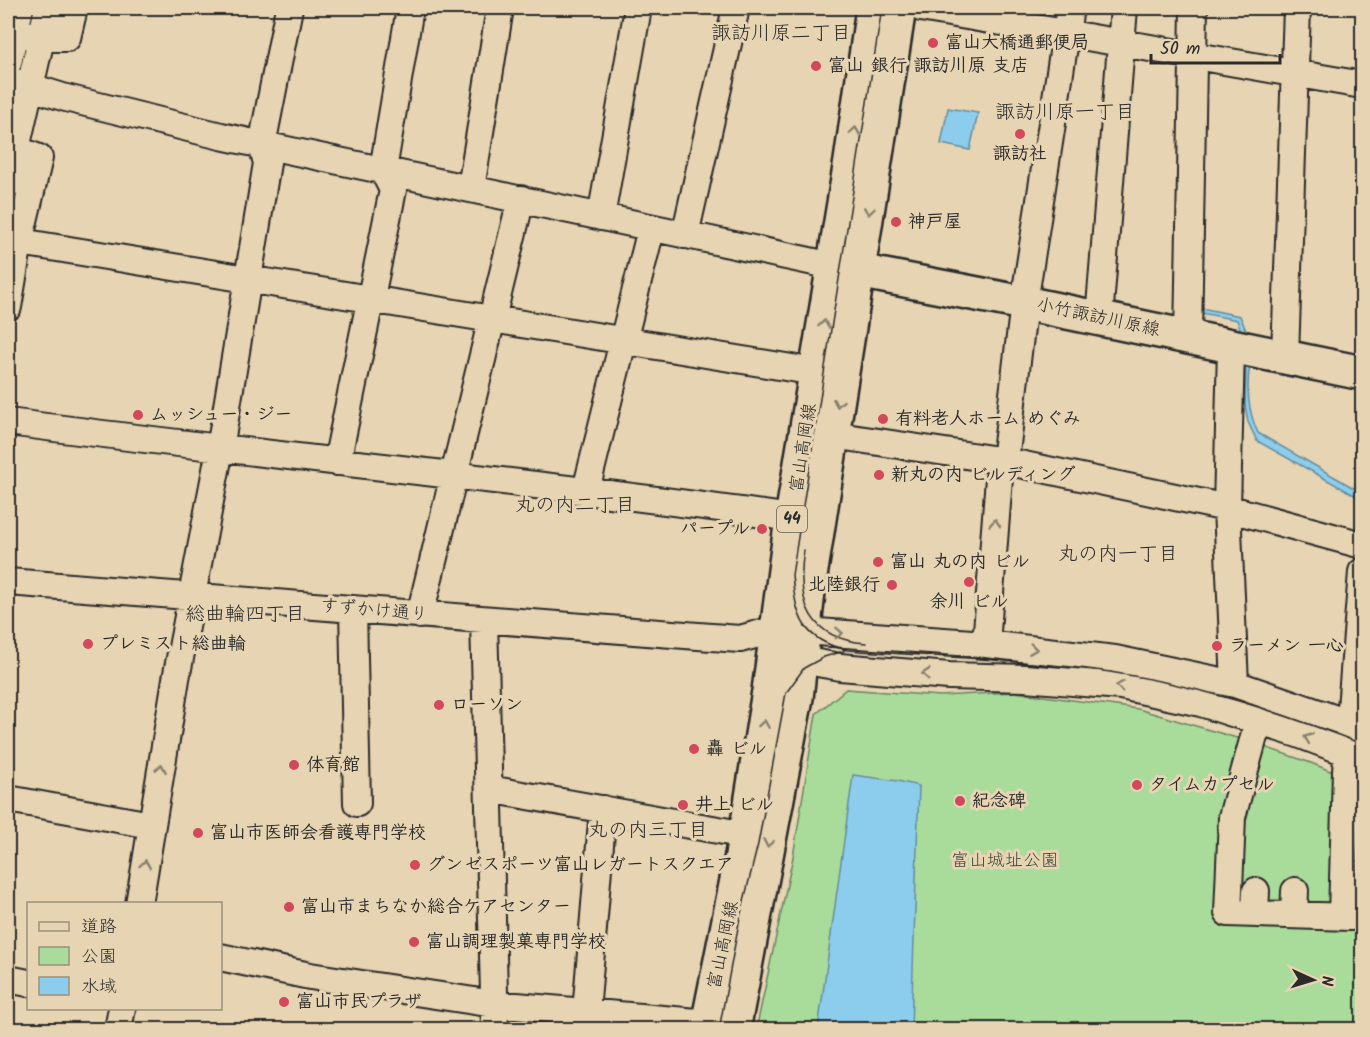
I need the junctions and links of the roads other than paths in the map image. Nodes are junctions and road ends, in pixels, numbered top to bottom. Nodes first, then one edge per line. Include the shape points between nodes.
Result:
1 (48, 8) edge
2 (74, 8) edge
3 (289, 8) edge
4 (410, 8) edge
5 (500, 8) edge
6 (638, 8) edge
7 (736, 8) edge
8 (873, 8) edge
9 (899, 8) edge
10 (921, 8) edge
11 (1124, 8) edge
12 (1194, 8) edge
13 (1297, 8) edge
14 (1003, 15) edge
15 (18, 19) edge
16 (1068, 20) edge
17 (41, 38) junction
18 (1120, 42) junction
19 (1194, 55) junction
20 (8, 63) edge
21 (1295, 72) junction
22 (19, 84) edge
23 (1362, 84) edge
24 (262, 145) junction
25 (11, 148) edge
26 (384, 170) junction
27 (8, 184) edge
28 (471, 188) junction
29 (521, 199) junction
30 (601, 217) junction
31 (651, 229) junction
32 (685, 235) junction
33 (13, 241) edge
34 (846, 269) junction
35 (248, 278) junction
36 (372, 298) junction
37 (1024, 303) junction
38 (8, 308) edge
39 (492, 318) junction
40 (1100, 319) junction
41 (1188, 338) junction
42 (623, 340) junction
43 (1231, 347) junction
44 (1285, 356) junction
45 (816, 372) junction
46 (1362, 373) edge
47 (8, 422) edge
48 (832, 435) junction
49 (219, 449) junction
50 (1005, 461) junction
51 (337, 462) junction
52 (453, 477) junction
53 (586, 490) junction
54 (1227, 508) junction
55 (792, 519) junction
56 (1362, 545) edge
57 (1362, 572) edge
58 (8, 582) edge
59 (192, 598) junction
60 (353, 609) junction
61 (420, 615) junction
62 (484, 620) junction
63 (788, 644) junction
64 (987, 644) junction
65 (1235, 684) junction
66 (1258, 722) junction
67 (1356, 726) edge
68 (1355, 755) edge
69 (489, 789) junction
70 (8, 799) edge
71 (357, 803) dead end
72 (603, 809) junction
73 (151, 825) junction
74 (747, 835) junction
75 (139, 902) edge
76 (222, 957) edge
77 (8, 980) edge
78 (27, 983) edge
79 (122, 1010) edge
80 (586, 1012) junction
81 (495, 1017) edge
82 (716, 1027) edge
83 (118, 1029) edge

1 - 17 street
2 - 17 street via 68,38
3 - 24 street
4 - 26 street
5 - 28 street
6 - 30 street
7 - 32 street
34 -> 8 main road, 富山高岡線 / 44
9 -> 34 main road, 富山高岡線 / 44
10 - 14 street
11 - 18 street
12 - 19 street
13 - 21 street
14 - 16 street
15 - 17 street
15 - 20 street
16 - 18 street
16 - 37 street
17 - 22 street
18 - 19 street
18 - 40 street
19 - 21 street
19 - 41 street
21 - 23 street
21 - 44 street
22 - 24 street
22 - 25 street
24 - 26 street
24 - 35 street via 267,163
25 - 27 street
25 - 33 street via 39,158
26 - 28 street
26 - 36 street via 393,190
28 - 29 street
29 - 30 street
29 - 39 street
30 - 31 street
31 - 32 street
31 - 42 street
32 - 34 street
33 - 35 street
33 - 38 street
34 - 37 main road, 小竹諏訪川原線
45 -> 34 main road, 富山高岡線 / 44
34 -> 48 main road, 富山高岡線 / 44
35 - 36 street
35 - 49 street
36 - 39 street
36 - 51 street
37 - 40 main road, 小竹諏訪川原線
37 - 50 street
39 - 42 street
39 - 52 street
40 - 41 main road, 小竹諏訪川原線
41 - 43 main road, 小竹諏訪川原線
42 - 45 street
42 - 53 street
43 - 44 main road, 小竹諏訪川原線
43 - 54 street
44 - 46 main road, 小竹諏訪川原線
45 - 55 main road, 富山高岡線 / 44
47 - 49 street
48 - 50 street
48 - 63 main road, 富山高岡線 / 44
49 - 51 street
49 - 59 street
50 - 54 street
64 -> 50 street via 999,478
51 - 52 street
52 - 53 street
52 - 61 street
53 - 55 street
54 - 56 street
54 - 65 street
55 - 63 main road, 富山高岡線 / 44
57 - 67 street
58 - 59 street, すずかけ通り
59 - 60 street, すずかけ通り
73 -> 59 street
60 - 61 street, すずかけ通り
60 - 71 street
61 - 62 street, すずかけ通り
62 - 63 street, すずかけ通り
62 - 69 street
63 -> 64 street
66 -> 63 street via 1201,703 1121,686 840,667
74 -> 63 main road, 富山高岡線 / 44
63 -> 82 main road, 富山高岡線 / 44 via 796,698
64 -> 65 street via 1115,659
65 - 67 street
68 -> 66 street
66 - 68 street via 1232,817 1228,913 1256,902 1294,903 1347,917
67 - 68 street
69 - 72 street
69 - 81 street
70 - 73 street
72 - 74 street
72 - 80 street
75 -> 73 street
74 - 82 main road, 富山高岡線 / 44
76 - 81 street
77 - 78 street
79 - 83 street
80 - 81 street
80 - 82 street

